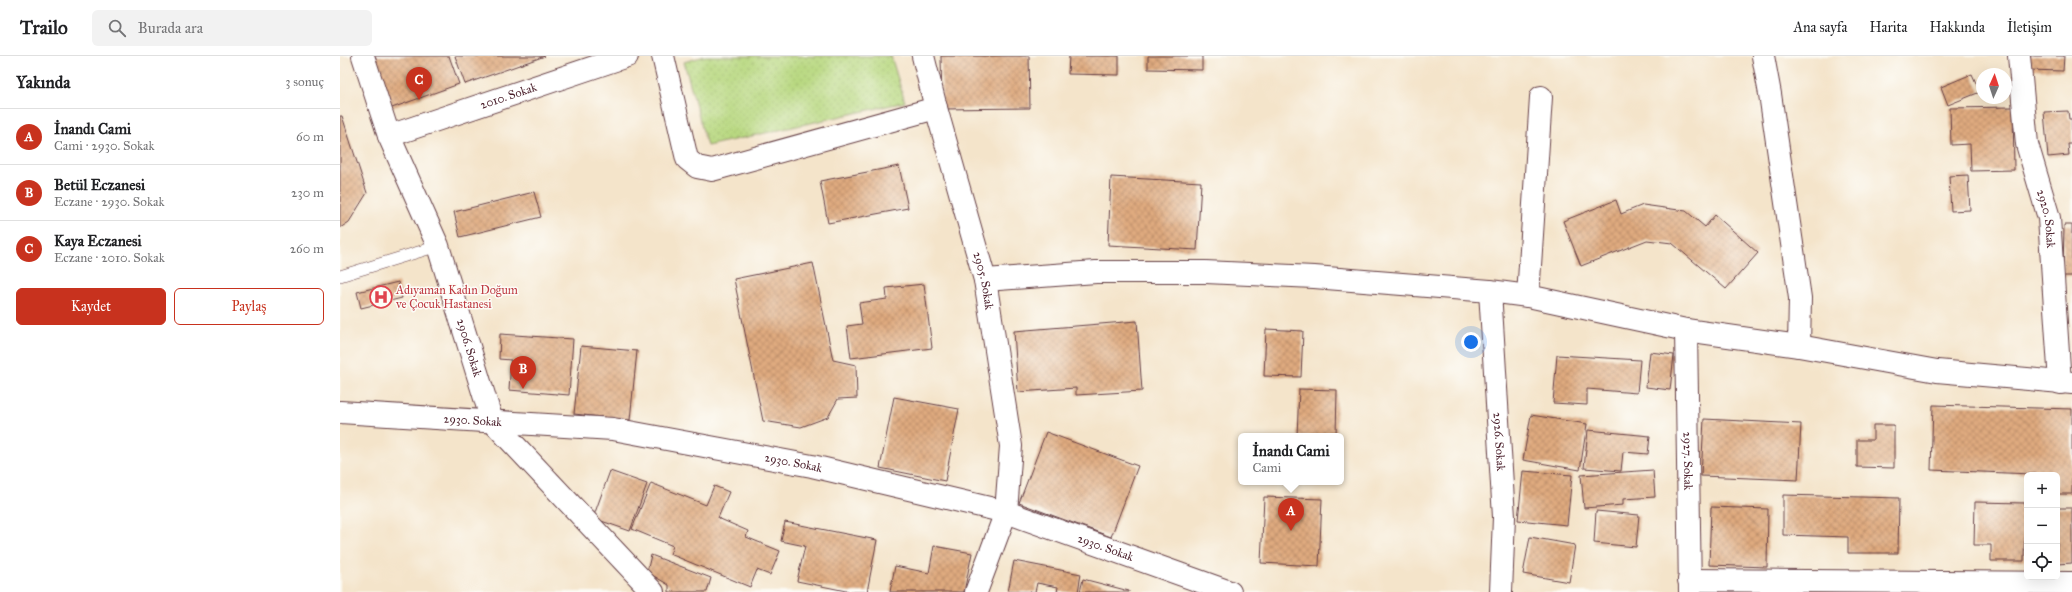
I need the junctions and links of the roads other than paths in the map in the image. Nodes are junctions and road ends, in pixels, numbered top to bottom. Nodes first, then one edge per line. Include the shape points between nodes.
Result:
1 (363, 56) edge
2 (628, 56) edge
3 (663, 56) edge
4 (923, 56) edge
5 (1763, 56) edge
6 (2019, 56) edge
7 (1541, 97) dead end
8 (936, 108) junction
9 (389, 136) junction
10 (438, 246) junction
11 (340, 276) edge
12 (985, 280) junction
13 (1490, 291) junction
14 (1528, 296) junction
15 (1686, 330) junction
16 (1799, 346) junction
17 (2066, 383) edge
18 (340, 412) edge
19 (492, 421) junction
20 (1006, 512) junction
21 (2072, 583) edge
22 (1690, 586) edge
23 (1202, 587) edge
24 (653, 592) edge
25 (976, 592) edge
26 (1230, 592) edge
27 (1501, 592) edge

1 - 9 street, 2906. Sokak
2 - 9 street, 2010. Sokak
3 - 8 street via 687,160 697,167 712,170
4 - 8 street, 2905. Sokak
5 - 16 street via 1800,298
6 - 17 street, 2920. Sokak via 2027,144 2049,218
7 - 14 street
8 - 12 street, 2905. Sokak
9 - 10 street, 2906. Sokak
10 - 11 lane
10 - 19 street, 2906. Sokak
12 - 13 street via 1096,272 1205,272
12 - 20 street, 2905. Sokak via 1011,446
13 - 14 street
13 - 27 street, 2926. Sokak via 1504,517
14 - 15 street
15 - 16 street
15 - 22 street, 2927. Sokak
16 - 17 street via 1937,370
18 - 19 street, 2930. Sokak
19 - 20 street, 2930. Sokak via 613,429 812,466
19 - 24 street, 2906. Sokak
20 - 23 street, 2930. Sokak
20 - 25 street
21 - 22 street
23 - 26 street, 2930. Sokak

